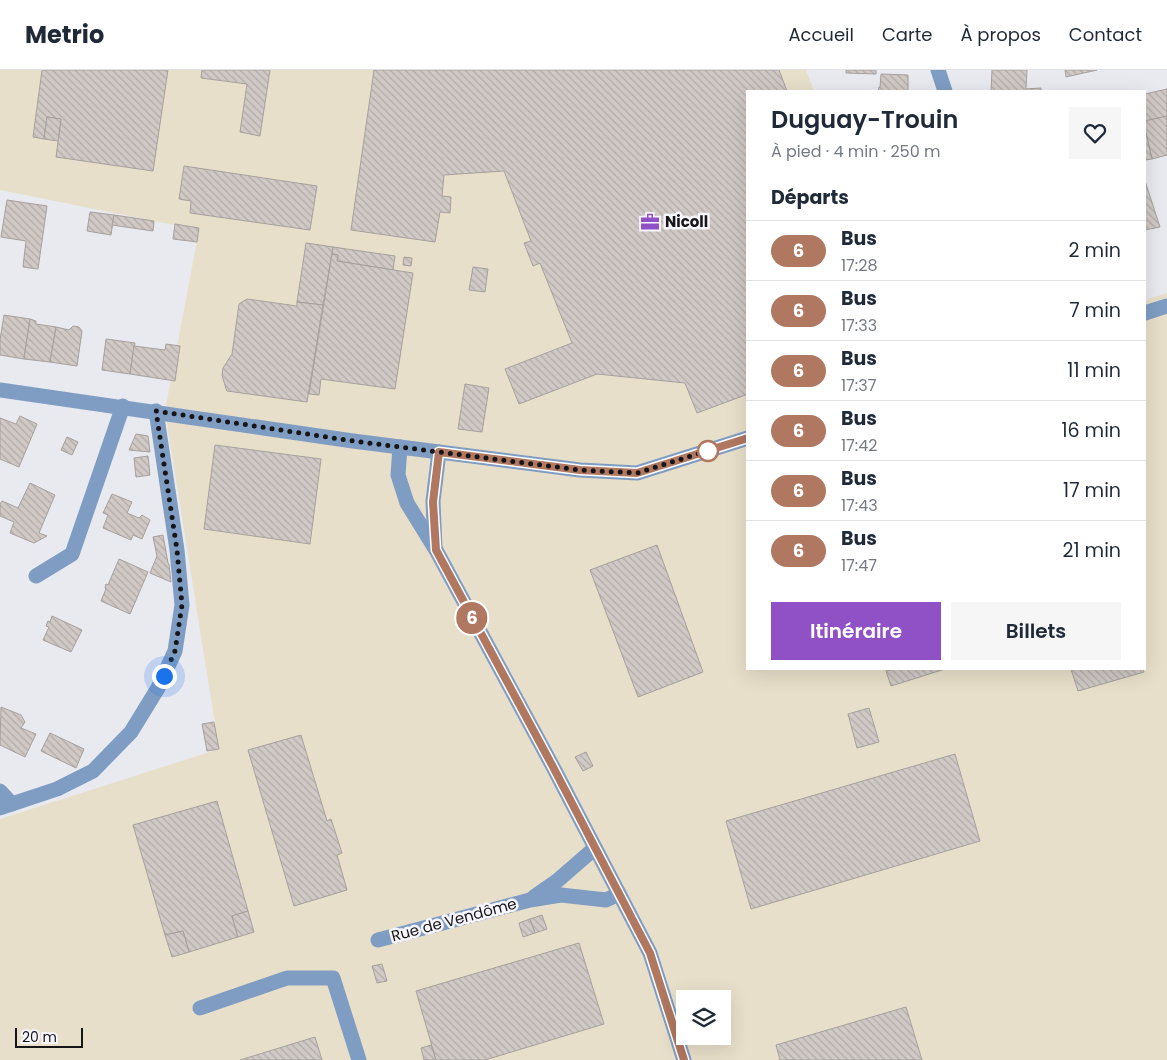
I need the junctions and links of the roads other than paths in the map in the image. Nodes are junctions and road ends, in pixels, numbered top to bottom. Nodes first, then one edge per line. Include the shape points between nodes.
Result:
1 (938, 70) edge
2 (945, 90) edge
3 (1167, 306) edge
4 (1146, 313) edge
5 (0, 390) edge
6 (123, 406) junction
7 (156, 411) junction
8 (746, 439) edge
9 (400, 447) junction
10 (439, 452) junction
11 (436, 550) junction
12 (36, 576) dead end
13 (0, 791) edge
14 (6, 806) edge
15 (595, 848) junction
16 (619, 894) junction
17 (530, 900) junction
18 (378, 940) dead end
19 (200, 1008) dead end
20 (359, 1060) edge
21 (684, 1060) edge

1 - 2 street
3 - 4 street
5 - 6 street
6 - 7 street
6 - 12 street via 72,554
7 - 9 street
7 - 14 street via 182,605 175,651 158,688 131,732 93,771 56,789
8 - 10 street via 637,473 580,470
9 - 10 street
9 - 11 street via 398,476 407,503
10 - 11 street via 433,502
11 - 15 street
13 - 14 street
15 - 16 street
15 - 17 street, Rue de Vendôme
16 - 17 street, Rue de Vendôme via 606,900 561,895
16 - 21 street via 650,953
17 - 18 street, Rue de Vendôme
19 - 20 street via 288,978 333,978

